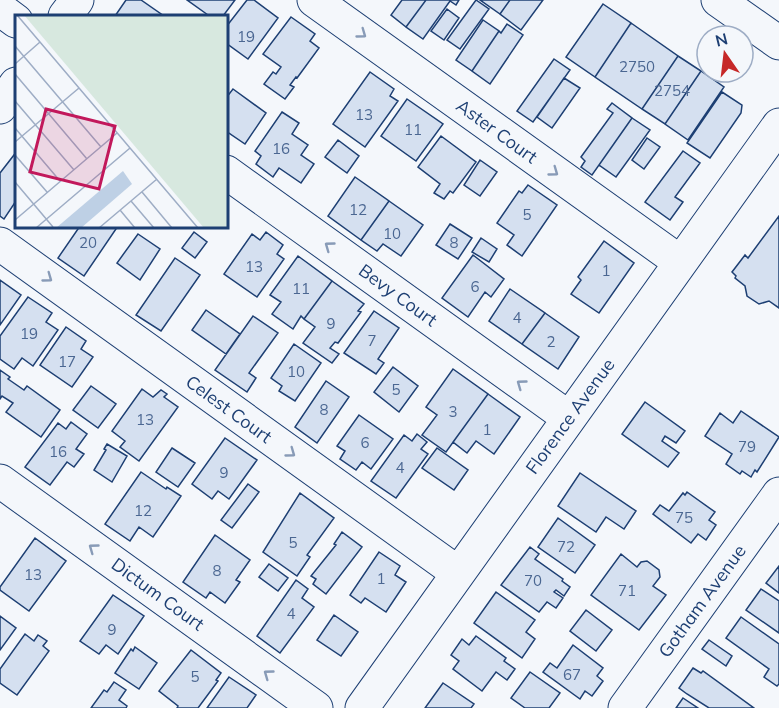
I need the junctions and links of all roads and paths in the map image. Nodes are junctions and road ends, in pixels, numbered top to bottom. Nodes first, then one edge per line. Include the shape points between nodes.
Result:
1 (77, 0) edge
2 (314, 0) edge
3 (718, 0) edge
4 (0, 9) edge
5 (66, 15) edge
6 (15, 20) edge
7 (779, 43) edge
8 (15, 85) edge
9 (0, 107) edge
10 (779, 125) edge
11 (228, 173) edge
12 (0, 244) edge
13 (680, 262) junction
14 (569, 418) junction
15 (0, 481) edge
16 (779, 494) edge
17 (458, 573) junction
18 (316, 708) edge
19 (362, 708) edge
20 (625, 708) edge

1 - 5 street
2 -> 13 street, Aster Court
3 - 7 street
4 - 6 street
8 - 9 street
10 - 13 street, Florence Avenue
14 -> 11 street, Bevy Court
12 -> 17 street, Celest Court
13 - 14 street, Florence Avenue
14 - 17 street, Florence Avenue
18 -> 15 street, Dictum Court
16 - 20 street, Gotham Avenue
17 - 19 street, Florence Avenue

